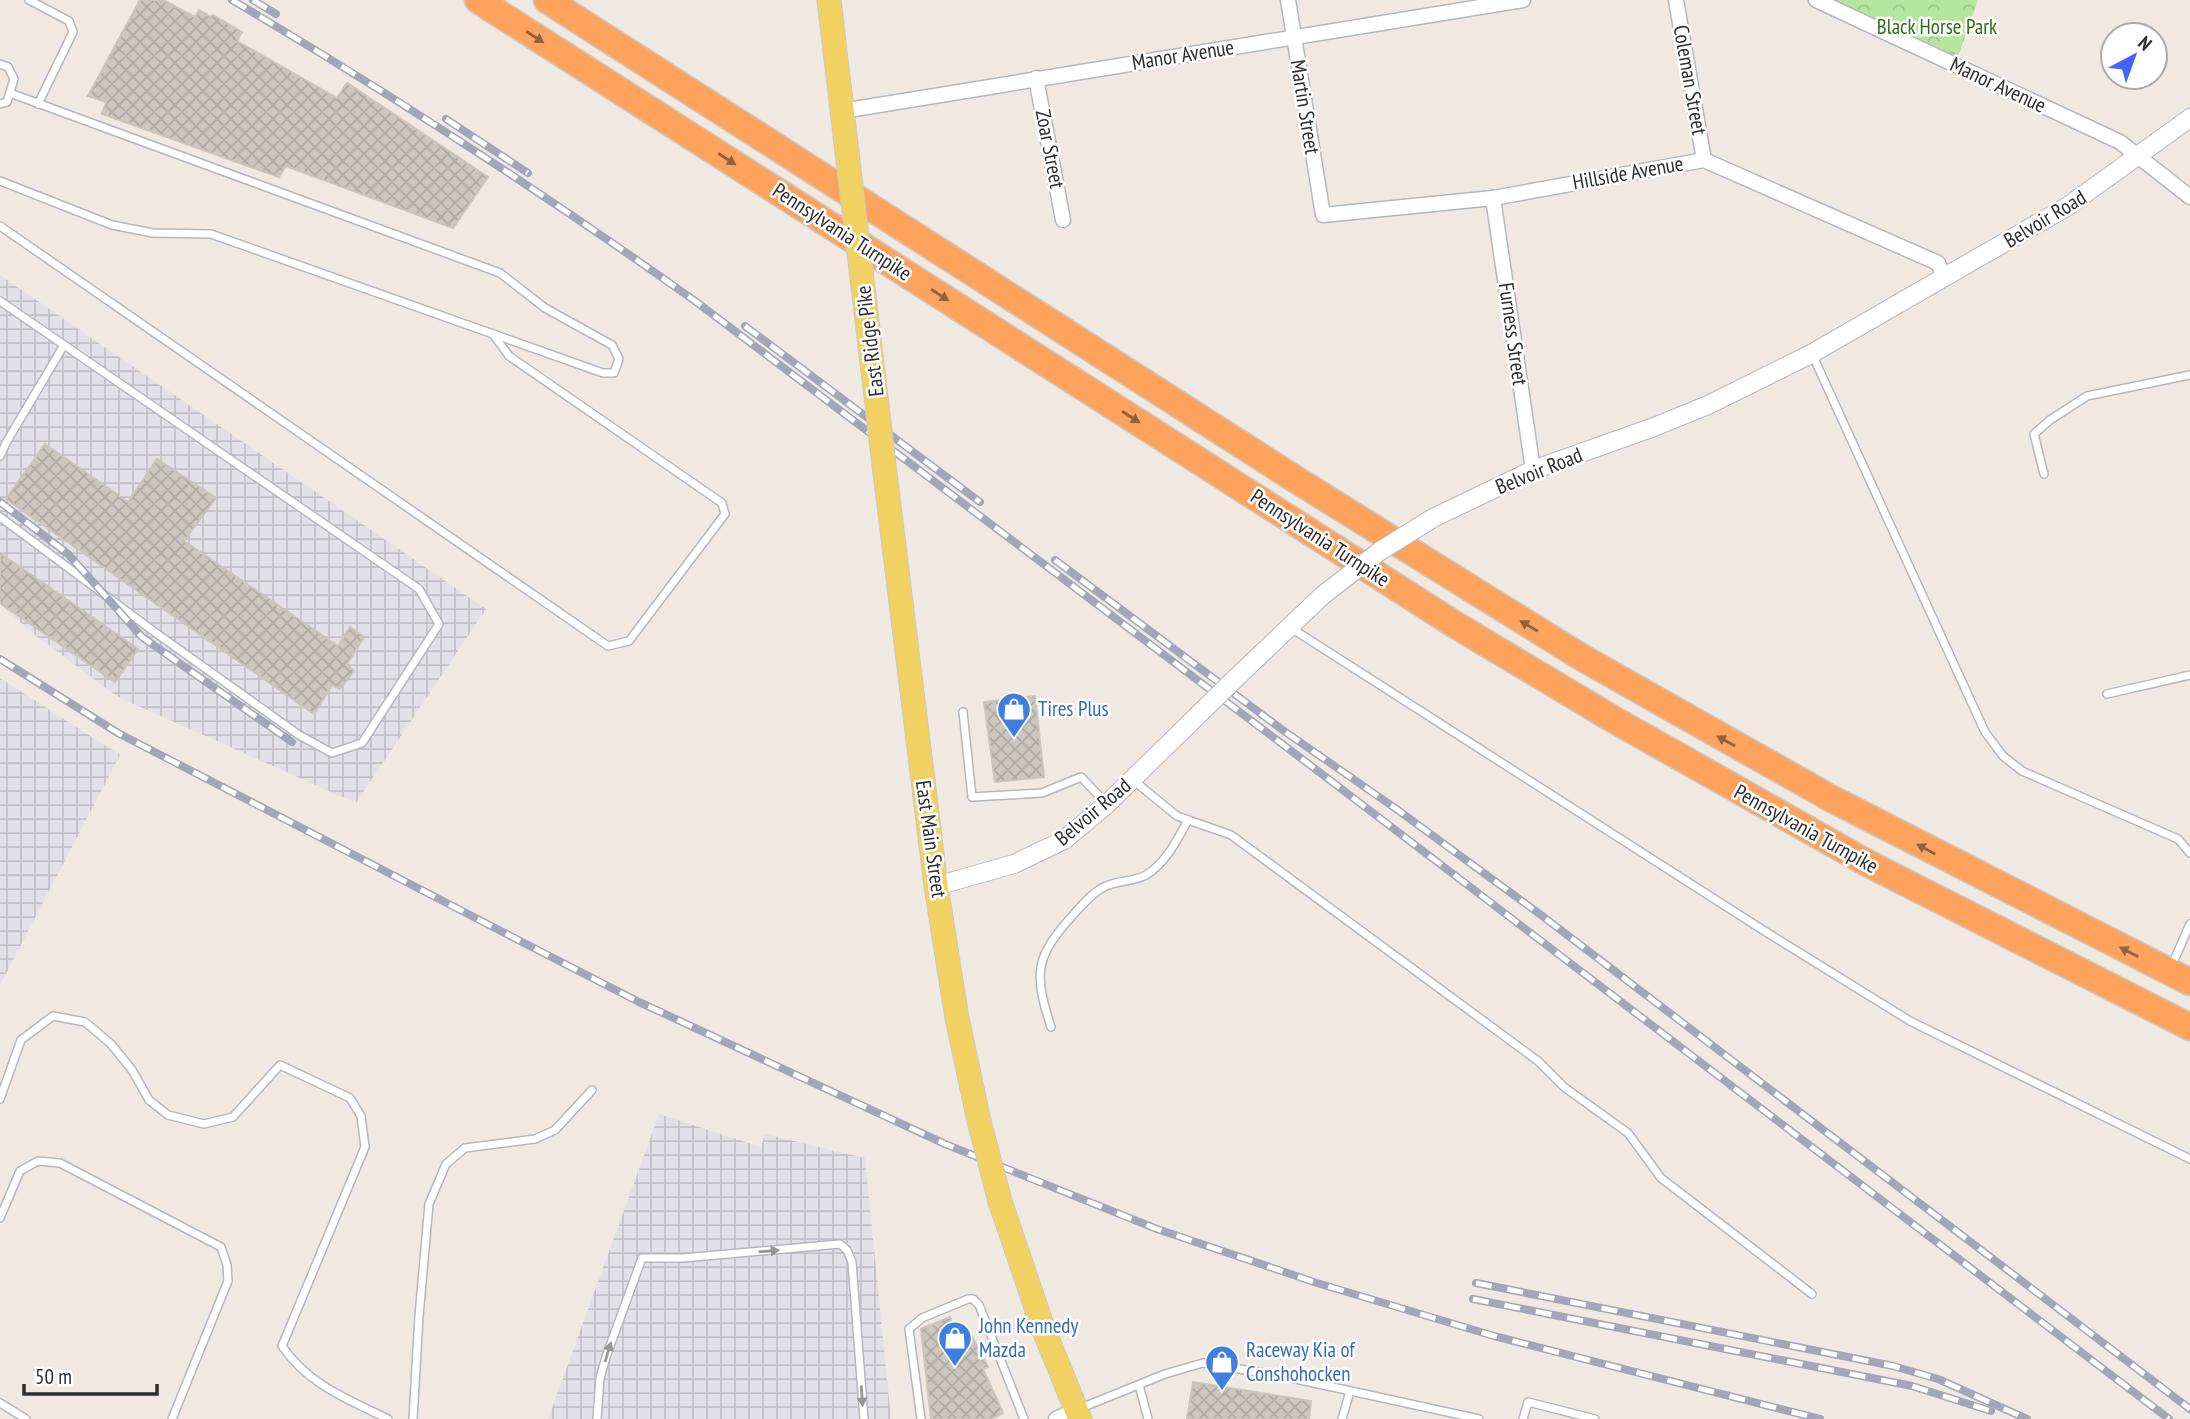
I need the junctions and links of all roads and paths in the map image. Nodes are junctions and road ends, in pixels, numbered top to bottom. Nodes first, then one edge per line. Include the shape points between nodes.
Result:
1 (29, 0) edge
2 (478, 0) edge
3 (547, 0) edge
4 (829, 0) edge
5 (1288, 0) edge
6 (1523, 0) edge
7 (1676, 0) edge
8 (1816, 0) edge
9 (1294, 37) junction
10 (0, 64) edge
11 (1036, 78) junction
12 (10, 93) junction
13 (0, 104) edge
14 (38, 104) junction
15 (842, 111) junction
16 (2190, 118) edge
17 (2139, 156) junction
18 (1704, 160) junction
19 (0, 181) edge
20 (2190, 197) edge
21 (1493, 198) junction
22 (1323, 215) joint
23 (1063, 220) dead end
24 (0, 226) edge
25 (1945, 278) junction
26 (0, 301) edge
27 (492, 334) junction
28 (64, 345) junction
29 (1811, 354) junction
30 (2190, 375) edge
31 (0, 456) edge
32 (1533, 470) junction
33 (886, 473) joint
34 (2044, 474) dead end
35 (0, 517) edge
36 (1288, 626) junction
37 (2190, 675) edge
38 (2107, 694) dead end
39 (962, 712) dead end
40 (1133, 779) junction
41 (1107, 804) junction
42 (1188, 820) junction
43 (2190, 853) edge
44 (936, 886) junction
45 (2190, 924) edge
46 (2179, 977) edge
47 (1051, 1027) dead end
48 (2190, 1027) edge
49 (593, 1090) dead end
50 (0, 1100) edge
51 (2190, 1159) edge
52 (0, 1218) edge
53 (1812, 1294) dead end
54 (1139, 1385) junction
55 (1350, 1391) junction
56 (0, 1404) edge
57 (1070, 1416) edge
58 (26, 1419) edge
59 (172, 1419) edge
60 (388, 1419) edge
61 (413, 1419) edge
62 (597, 1419) edge
63 (864, 1419) edge
64 (921, 1419) edge
65 (1024, 1419) edge
66 (1148, 1419) edge
67 (1342, 1419) edge
68 (1479, 1419) edge
69 (1523, 1419) edge
70 (1595, 1419) edge

1 - 14 lane via 69,21 73,32
2 -> 48 highway, Pennsylvania Turnpike via 1555,685 1868,864
46 -> 3 highway, Pennsylvania Turnpike via 1844,806 1581,657
4 - 15 main road, East Ridge Pike
5 - 9 street, Martin Street
6 - 9 street, Manor Avenue
7 - 18 street, Coleman Street
8 - 17 street, Manor Avenue via 2120,142
9 - 11 street, Manor Avenue
9 - 22 street, Martin Street
10 - 12 lane via 8,67 14,79
11 - 15 street, Manor Avenue
11 - 23 street, Zoar Street
12 - 13 lane via 7,102
12 - 14 lane
14 - 27 lane via 500,273 545,308 612,345 619,359 614,373 603,373
15 - 33 main road, East Ridge Pike, bridge
16 - 17 street, Belvoir Road
17 - 20 street, Manor Avenue
17 - 25 street, Belvoir Road via 2068,206
18 - 21 street, Hillside Avenue
18 - 25 street, Hillside Avenue via 1938,263
19 - 27 lane via 113,225 153,233 211,234
21 - 22 street, Hillside Avenue
21 - 32 street, Furness Street
24 - 27 lane via 608,646 629,641 725,514 722,503 509,356
25 - 29 street, Belvoir Road
26 - 28 lane
28 - 31 lane
28 - 35 lane via 419,589 439,624 362,743 332,753 299,735
29 - 32 street, Belvoir Road via 1654,427
29 - 43 lane via 1959,678 1985,732 2003,756 2022,771 2178,839
30 - 34 lane via 2087,396 2050,420 2034,435
32 - 36 street, Belvoir Road, bridge via 1433,518 1380,551
33 - 44 main road, East Main Street
36 - 40 street, Belvoir Road, bridge
36 - 51 lane via 1910,1021
37 - 38 lane
39 - 41 lane via 972,797 1042,793 1081,777
40 - 41 street, Belvoir Road
40 - 42 lane
41 - 44 street, Belvoir Road via 1042,852
42 - 47 lane via 1165,857 1147,875 1101,888 1049,944 1039,981
42 - 53 lane via 1231,835 1538,1061 1564,1087 1628,1133 1661,1178
44 - 57 main road, East Main Street, bridge via 979,1121 1000,1201
45 - 46 lane
49 - 61 lane via 555,1130 535,1139 465,1148 446,1164 429,1204
50 - 60 lane via 21,1040 52,1016 85,1022 111,1044 149,1100 168,1115 204,1124 233,1118 280,1065 350,1098 361,1116 365,1147 282,1346 296,1366 323,1387
52 - 59 lane via 20,1171 38,1161 60,1163 221,1247 228,1281
54 - 55 lane via 1203,1363
54 - 57 lane
54 - 66 lane
55 - 67 lane
55 - 68 lane
56 - 58 lane
62 -> 63 lane via 600,1378 642,1258 840,1244 852,1262
64 - 65 lane via 909,1329 922,1318 968,1299 979,1304
69 - 70 lane via 1528,1402

